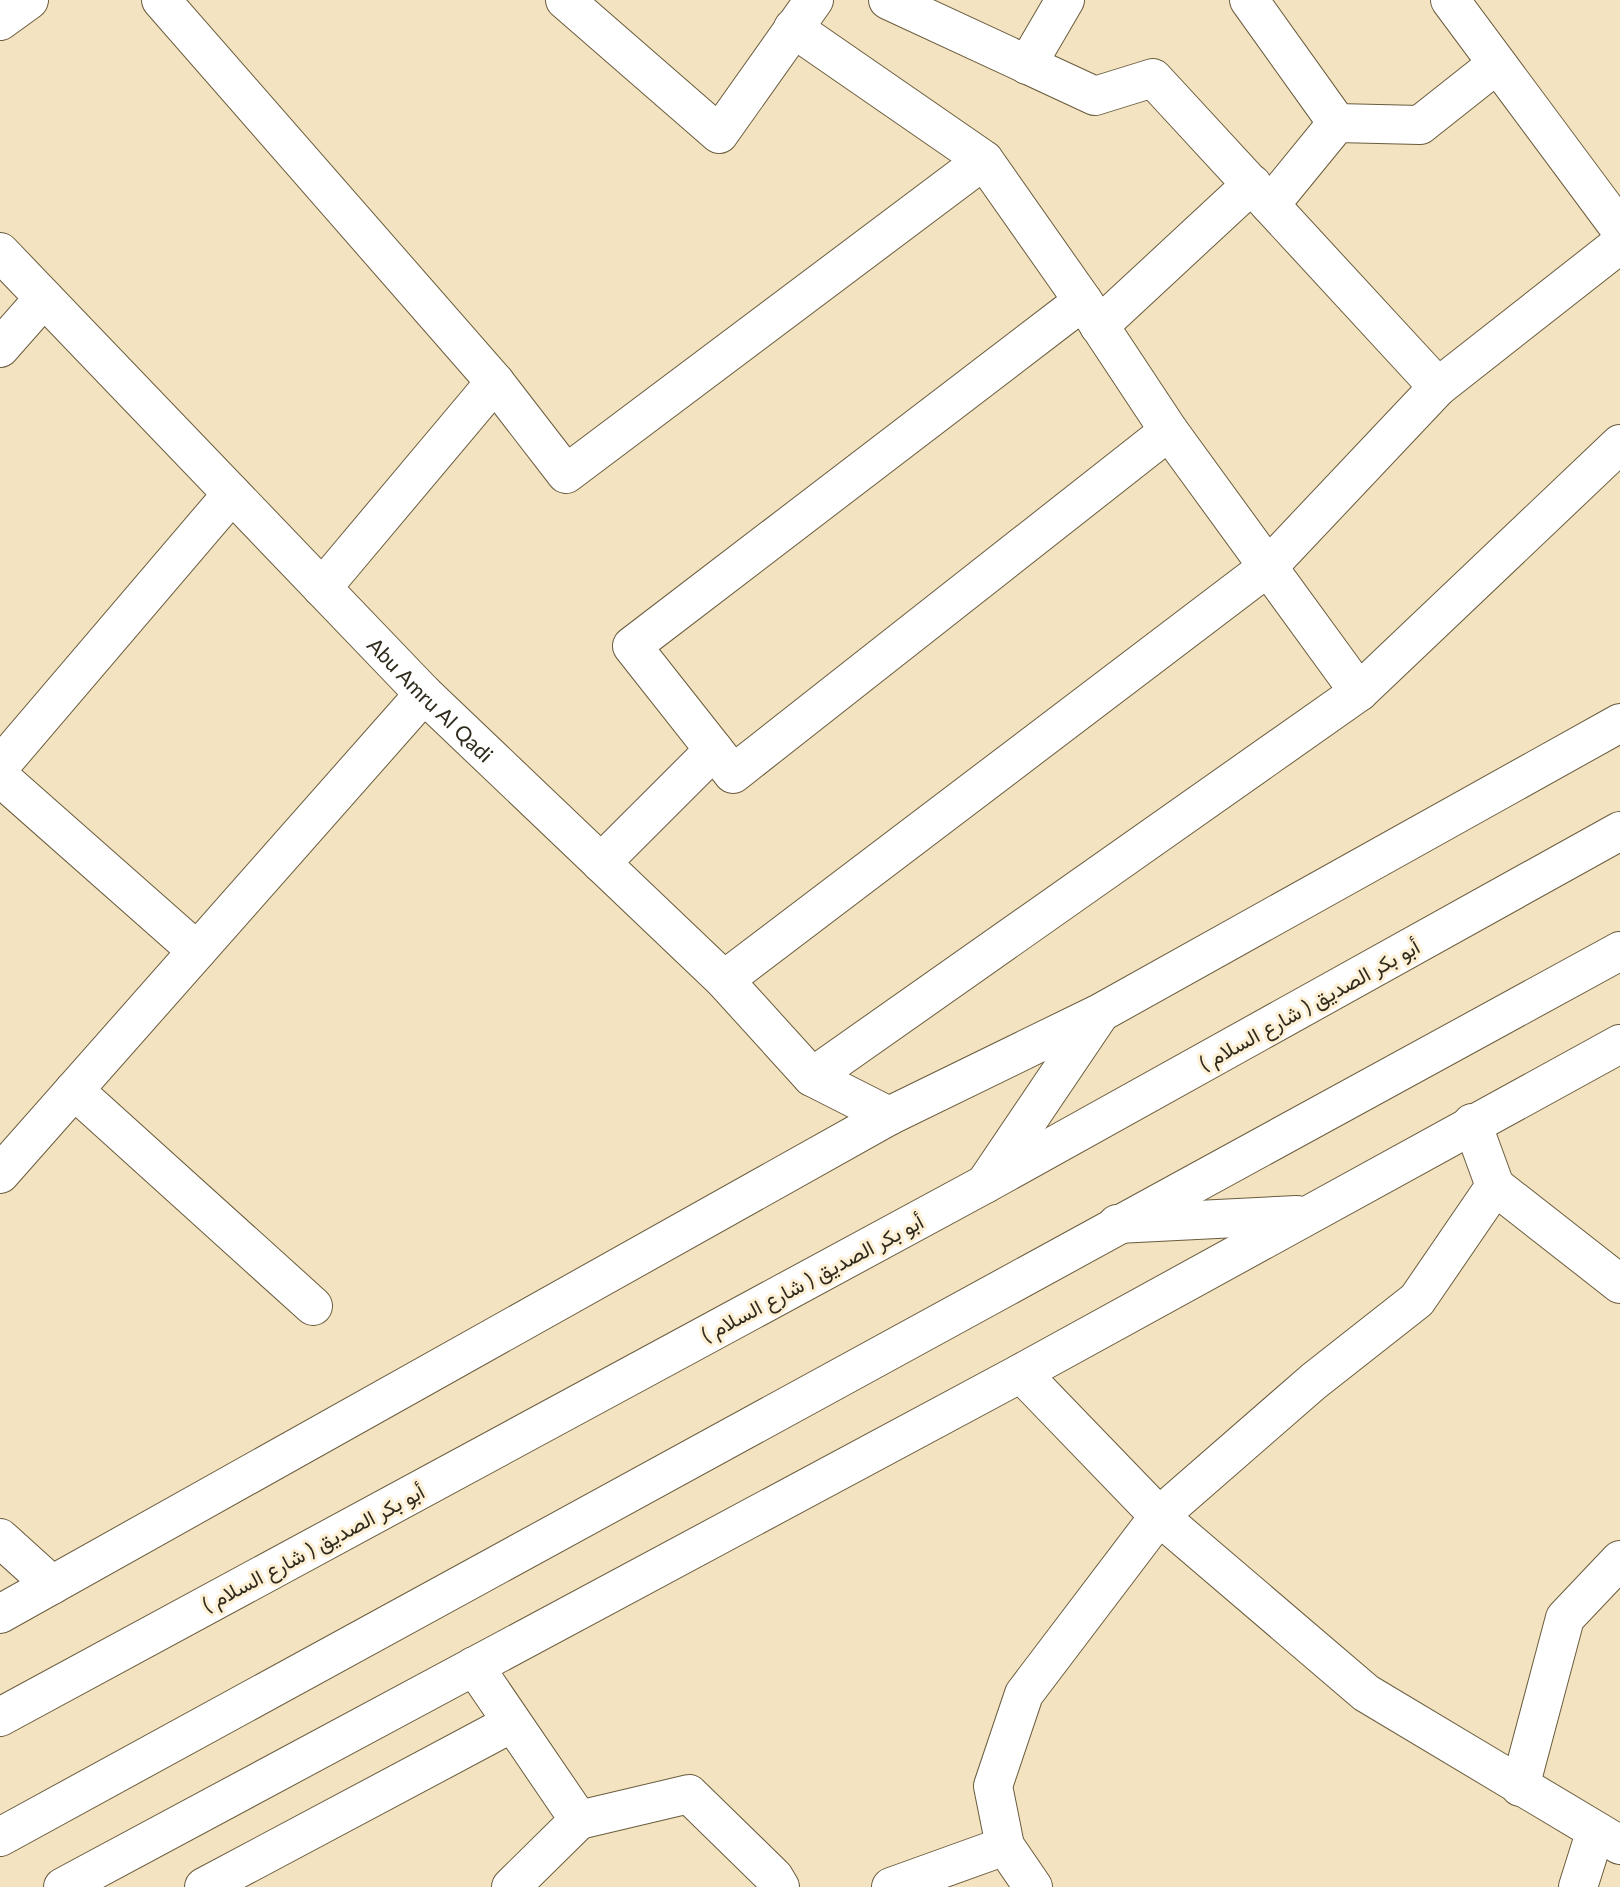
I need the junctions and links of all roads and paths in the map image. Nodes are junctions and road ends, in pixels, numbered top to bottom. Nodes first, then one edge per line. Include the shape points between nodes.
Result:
1 (29, 0) edge
2 (161, 0) edge
3 (565, 0) edge
4 (888, 0) edge
5 (1065, 0) edge
6 (1249, 0) edge
7 (1450, 0) edge
8 (804, 14) edge
9 (0, 21) edge
10 (1497, 64) junction
11 (1027, 65) junction
12 (1337, 123) junction
13 (984, 160) junction
14 (1261, 194) junction
15 (1620, 229) edge
16 (1620, 244) edge
17 (0, 252) edge
18 (44, 298) junction
19 (1091, 314) junction
20 (0, 348) edge
21 (495, 382) junction
22 (1438, 387) junction
23 (1169, 431) junction
24 (1620, 444) edge
25 (232, 495) junction
26 (1268, 567) junction
27 (322, 588) junction
28 (1359, 692) junction
29 (424, 694) junction
30 (1620, 723) edge
31 (714, 750) junction
32 (0, 766) edge
33 (0, 777) edge
34 (1620, 831) edge
35 (601, 863) junction
36 (197, 951) junction
37 (1620, 951) edge
38 (724, 980) junction
39 (1100, 1013) junction
40 (1620, 1044) edge
41 (812, 1077) junction
42 (74, 1090) junction
43 (889, 1116) junction
44 (1472, 1123) junction
45 (0, 1174) edge
46 (985, 1184) junction
47 (1495, 1186) junction
48 (1308, 1214) junction
49 (1117, 1224) junction
50 (1620, 1284) edge
51 (313, 1306) dead end
52 (1021, 1373) junction
53 (1159, 1517) junction
54 (0, 1538) edge
55 (1620, 1560) edge
56 (52, 1585) junction
57 (0, 1614) edge
58 (474, 1666) junction
59 (0, 1717) edge
60 (512, 1723) junction
61 (1520, 1787) junction
62 (579, 1820) junction
63 (0, 1837) edge
64 (1608, 1839) edge
65 (1005, 1846) junction
66 (63, 1887) edge
67 (204, 1887) edge
68 (511, 1887) edge
69 (779, 1887) edge
70 (891, 1887) edge
71 (1033, 1887) edge
72 (1578, 1887) edge

1 - 9 main road
2 - 21 main road
3 - 8 main road via 719,134
4 - 11 main road
5 - 11 main road
6 - 12 main road
7 - 10 main road
8 - 13 main road
10 - 12 main road via 1420,125
10 - 15 main road
11 - 14 main road via 1095,96 1153,78
12 - 14 main road
13 - 19 main road
13 - 21 main road via 566,474
14 - 19 main road
14 - 22 main road
16 - 22 main road
17 - 18 main road, Abu Amru Al Qadi
18 - 20 main road
18 - 25 main road, Abu Amru Al Qadi
19 - 23 main road
19 - 31 main road via 632,646
21 - 27 main road
22 - 26 main road
23 - 26 main road
23 - 31 main road via 733,774
24 - 28 main road
25 - 27 main road, Abu Amru Al Qadi
25 - 32 main road
26 - 28 main road
26 - 38 main road
27 - 29 main road, Abu Amru Al Qadi
28 - 41 main road
29 - 35 main road, Abu Amru Al Qadi
29 - 36 main road
30 - 39 main road
31 - 35 main road
33 - 36 main road
34 - 46 main road, ( شارع السلام ) أبو بكر الصديق
35 - 38 main road, Abu Amru Al Qadi
36 - 42 main road
37 - 49 main road
38 - 41 main road, Abu Amru Al Qadi
39 - 43 main road
39 - 46 main road
40 - 44 main road
41 - 43 main road, Abu Amru Al Qadi
42 - 45 main road
42 - 51 main road
43 - 56 main road
44 - 47 main road
44 - 48 main road
46 - 59 main road, ( شارع السلام ) أبو بكر الصديق
47 - 50 main road
47 - 53 main road via 1416,1300 1314,1381
48 - 49 main road
48 - 52 main road
49 - 63 main road
52 - 53 main road
52 - 58 main road
53 - 61 main road via 1366,1693
53 - 65 main road via 1024,1693 993,1786
54 - 56 main road
55 - 61 main road via 1565,1618
56 - 57 main road
58 - 60 main road
58 - 66 main road
60 - 62 main road
60 - 67 main road
61 - 64 main road
62 - 68 main road
62 - 69 main road via 689,1794
64 - 72 main road
65 - 70 main road
65 - 71 main road

